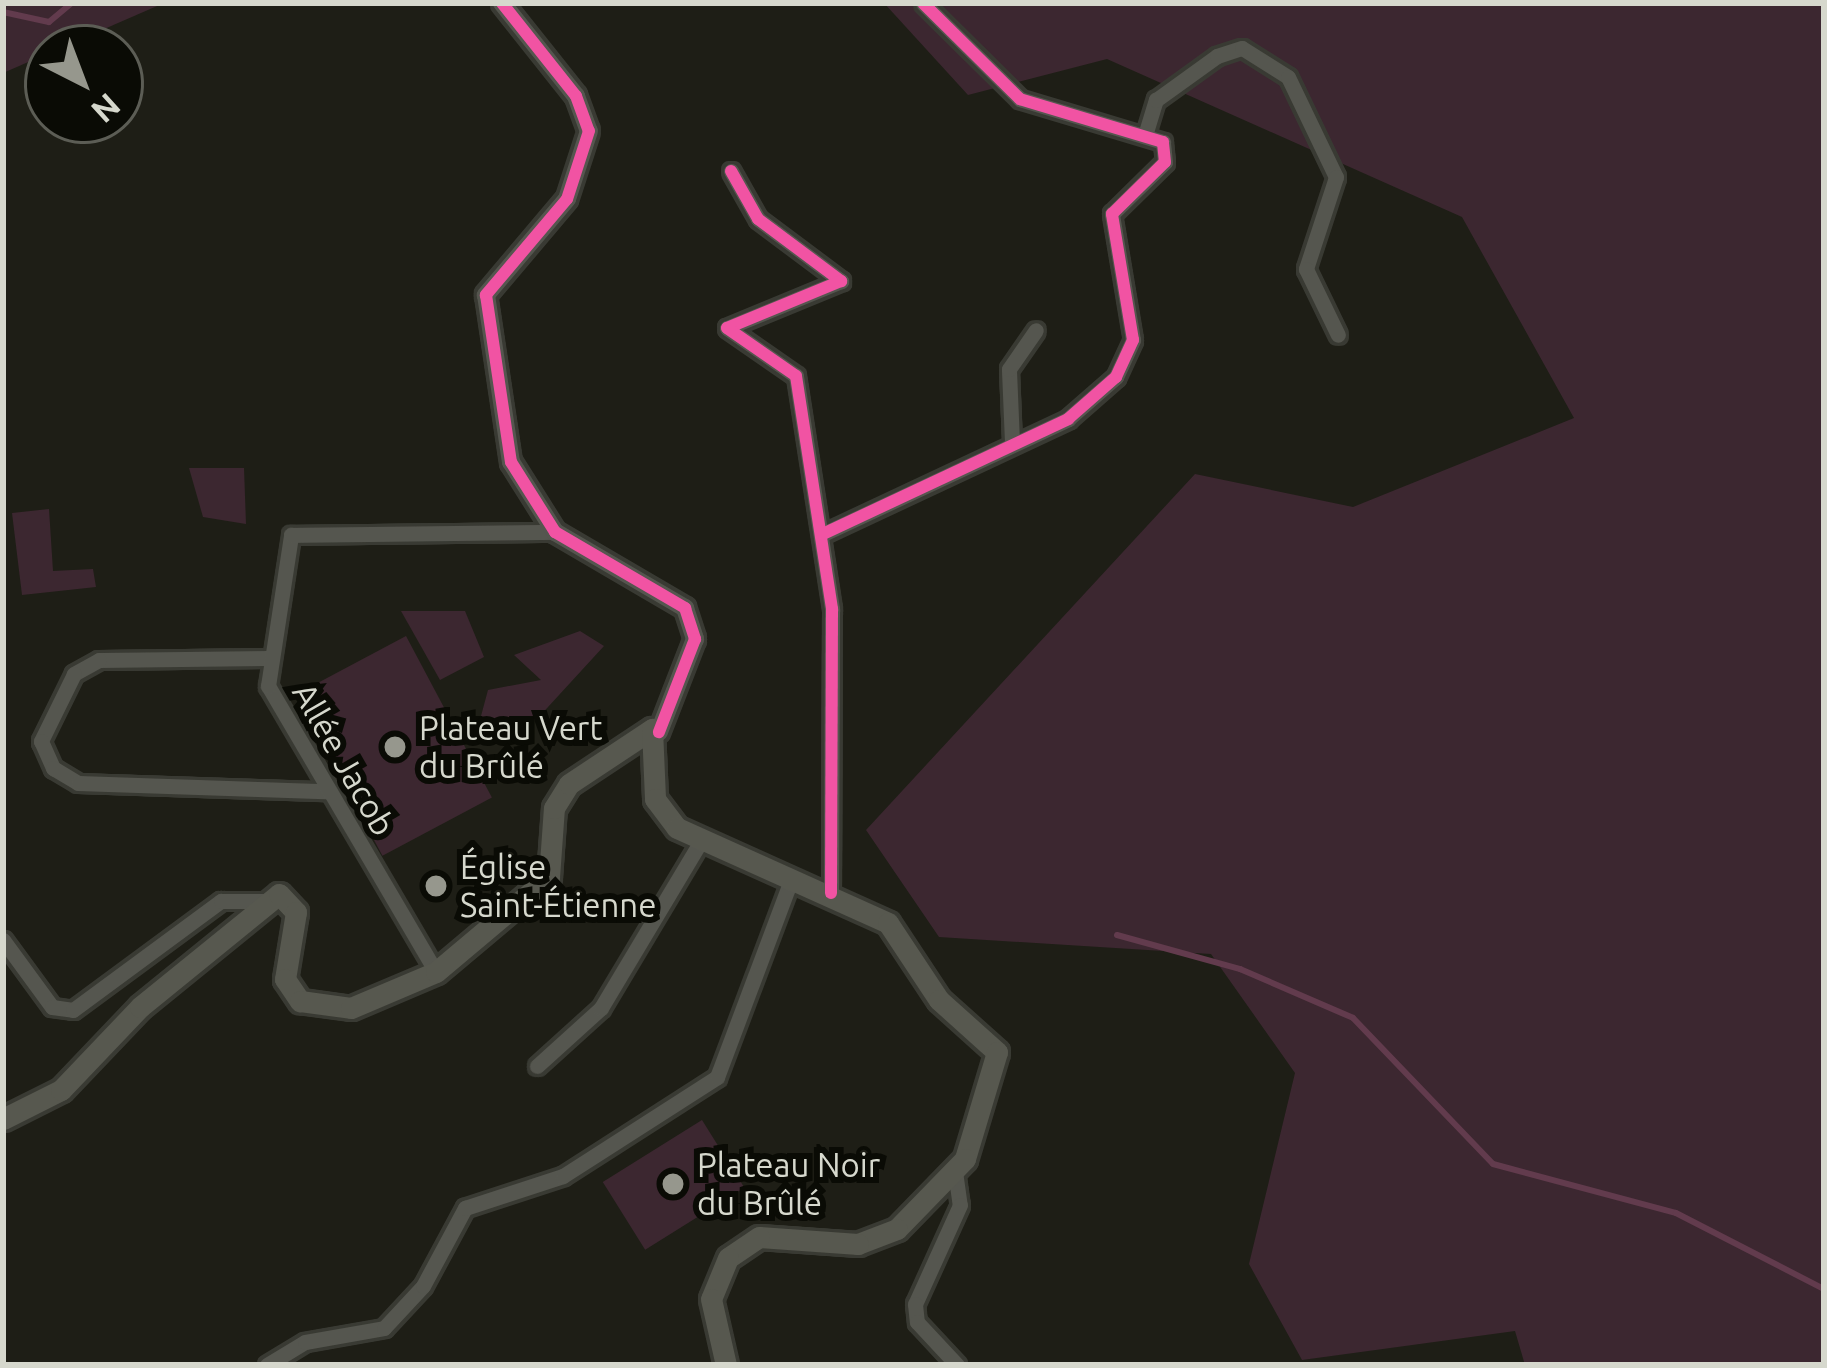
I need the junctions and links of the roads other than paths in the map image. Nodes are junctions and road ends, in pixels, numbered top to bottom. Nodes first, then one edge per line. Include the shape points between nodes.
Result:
1 (502, 3) edge
2 (923, 3) edge
3 (1146, 132) junction
4 (730, 171) dead end
5 (1036, 330) dead end
6 (1338, 335) dead end
7 (1012, 442) junction
8 (555, 532) junction
9 (823, 533) junction
10 (268, 658) junction
11 (659, 732) junction
12 (325, 791) junction
13 (701, 841) junction
14 (791, 880) junction
15 (831, 893) junction
16 (265, 901) junction
17 (3, 940) edge
18 (436, 972) junction
19 (537, 1066) dead end
20 (3, 1119) edge
21 (955, 1171) junction
22 (267, 1365) edge
23 (725, 1365) edge
24 (957, 1365) edge

1 - 8 street via 576,96 589,131 567,199 501,268 485,309 516,478
2 - 3 street via 1020,99
3 - 6 street via 1156,100 1217,56 1242,48 1288,77 1336,177 1306,268
3 - 7 street via 1165,162 1111,220 1134,320 1125,362 1082,410
4 - 9 street via 758,219 841,280 728,328 796,376
5 - 7 street via 1009,369
7 - 9 street
8 - 10 street, Allée Jacob via 291,535
8 - 11 street via 685,608 695,639
9 - 15 street
10 - 12 street, Allée Jacob via 274,703
10 - 12 street via 99,660 74,674 41,740 52,768 78,783
11 - 13 main road via 655,799
11 - 18 main road via 631,738 569,784 554,808 549,878
12 - 18 street, Allée Jacob
13 - 14 main road
13 - 19 street via 601,1008
14 - 15 main road
14 - 22 street via 717,1077 563,1175 465,1208 424,1286 384,1328 304,1342
15 - 21 main road via 904,936 939,1000 997,1052
16 - 17 street via 221,901 73,1010 52,1007
16 - 18 main road via 279,894 296,913 285,979 300,1000 351,1007
16 - 20 main road via 62,1090
21 - 23 main road via 877,1239 759,1237 738,1247 710,1299
21 - 24 street via 960,1205 915,1304 917,1322

